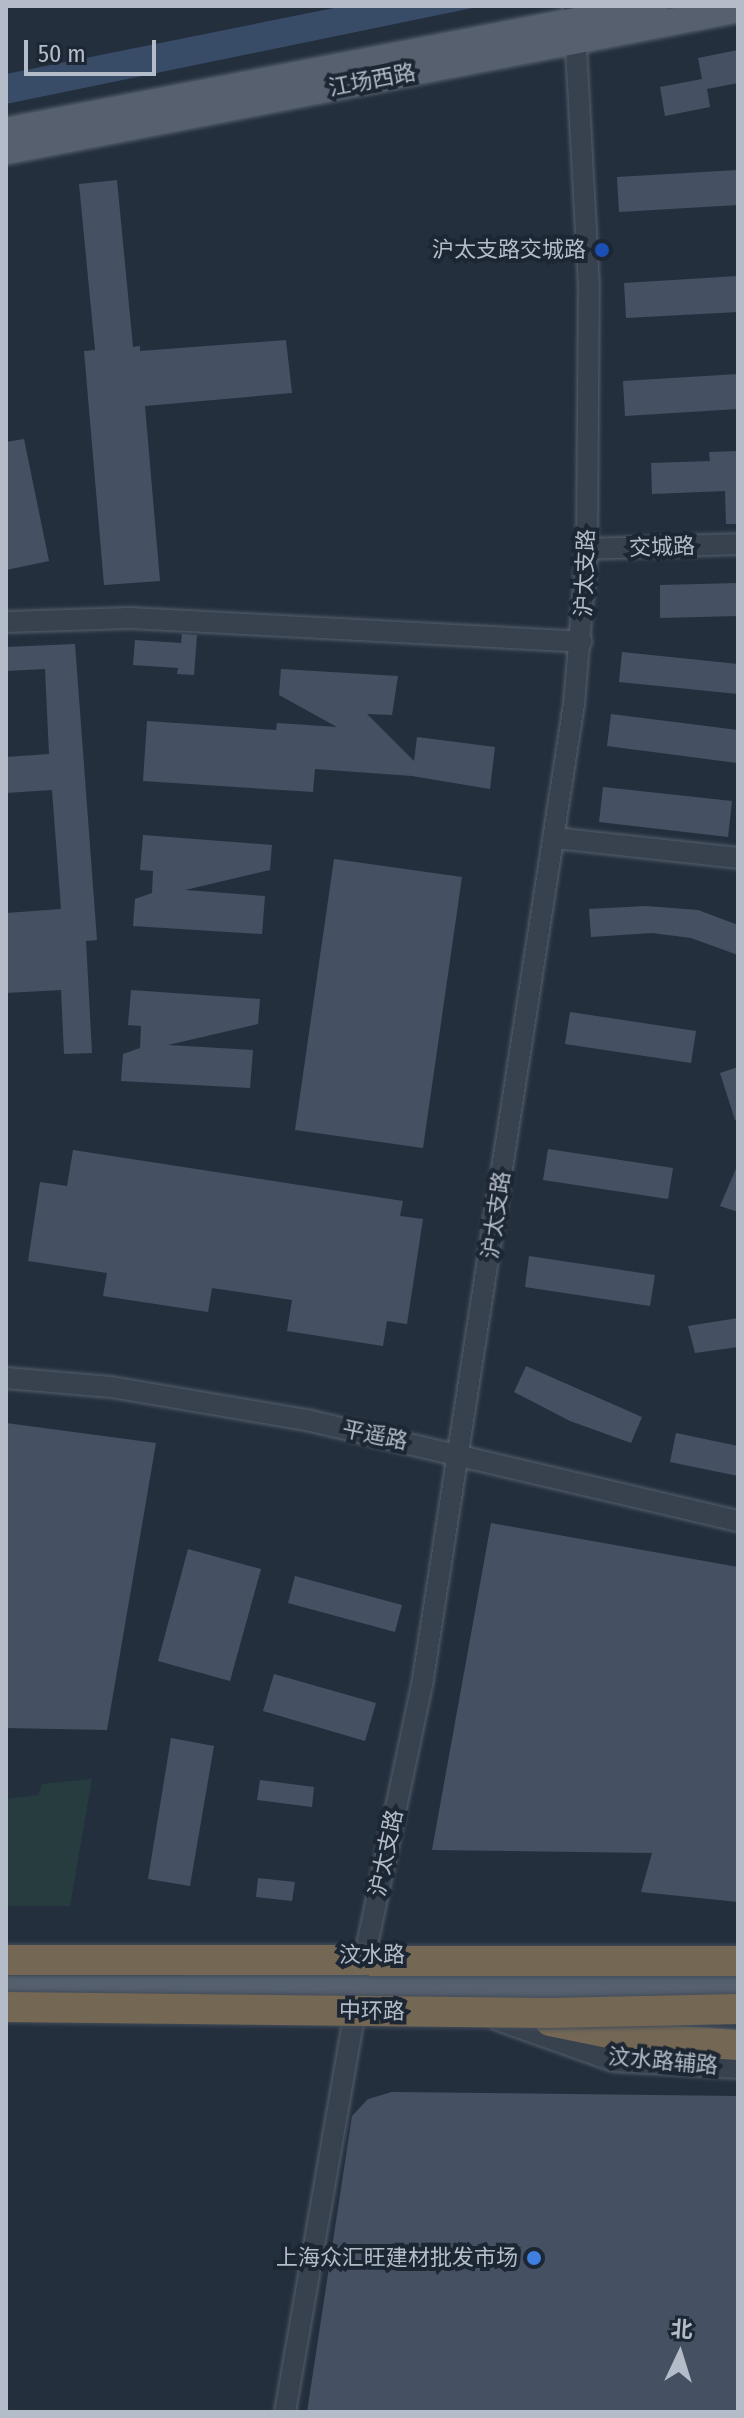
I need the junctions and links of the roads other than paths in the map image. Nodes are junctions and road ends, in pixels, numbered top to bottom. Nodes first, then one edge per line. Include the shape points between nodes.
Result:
1 (653, 6) edge
2 (738, 9) edge
3 (576, 22) edge
4 (6, 131) edge
5 (6, 151) edge
6 (738, 544) edge
7 (587, 549) junction
8 (6, 622) edge
9 (581, 642) junction
10 (554, 838) junction
11 (738, 858) edge
12 (6, 1378) edge
13 (461, 1457) junction
14 (738, 1521) edge
15 (6, 1951) edge
16 (738, 1952) edge
17 (6, 1960) edge
18 (738, 1961) edge
19 (738, 1969) edge
20 (361, 1974) junction
21 (738, 1987) edge
22 (705, 1988) junction
23 (9, 1990) edge
24 (738, 2009) edge
25 (6, 2017) edge
26 (352, 2020) junction
27 (498, 2020) junction
28 (550, 2021) junction
29 (636, 2021) junction
30 (736, 2044) edge
31 (285, 2412) edge

1 - 3 main road, 江场西路
2 - 3 main road, 江场西路
3 - 4 main road, 江场西路
3 - 5 main road, 江场西路
3 - 7 street, 沪太支路 via 588,249
6 - 7 street, 交城路
7 - 9 street, 沪太支路
8 - 9 street via 130,618
9 - 10 street, 沪太支路
10 - 11 street
10 - 13 street, 沪太支路
12 - 13 street, 平遥路 via 184,1398
13 - 14 street, 平遥路
13 - 20 street, 沪太支路 via 423,1679
15 - 20 main road, 汶水路
16 - 20 main road, 汶水路
17 - 18 highway, bridge
19 - 20 main road, 汶水路
20 - 22 main road, 汶水路
20 - 23 main road, 汶水路
20 - 26 street, 沪太支路
21 - 22 main road, 汶水路
22 - 29 main road
23 - 24 highway, 中环路, bridge via 550,2013
25 - 26 main road
26 - 27 main road
26 - 31 street, 沪太支路
27 - 28 main road
27 - 30 street, 汶水路辅路 via 613,2061
28 - 29 main road
28 - 30 highway via 633,2038
29 - 30 main road

